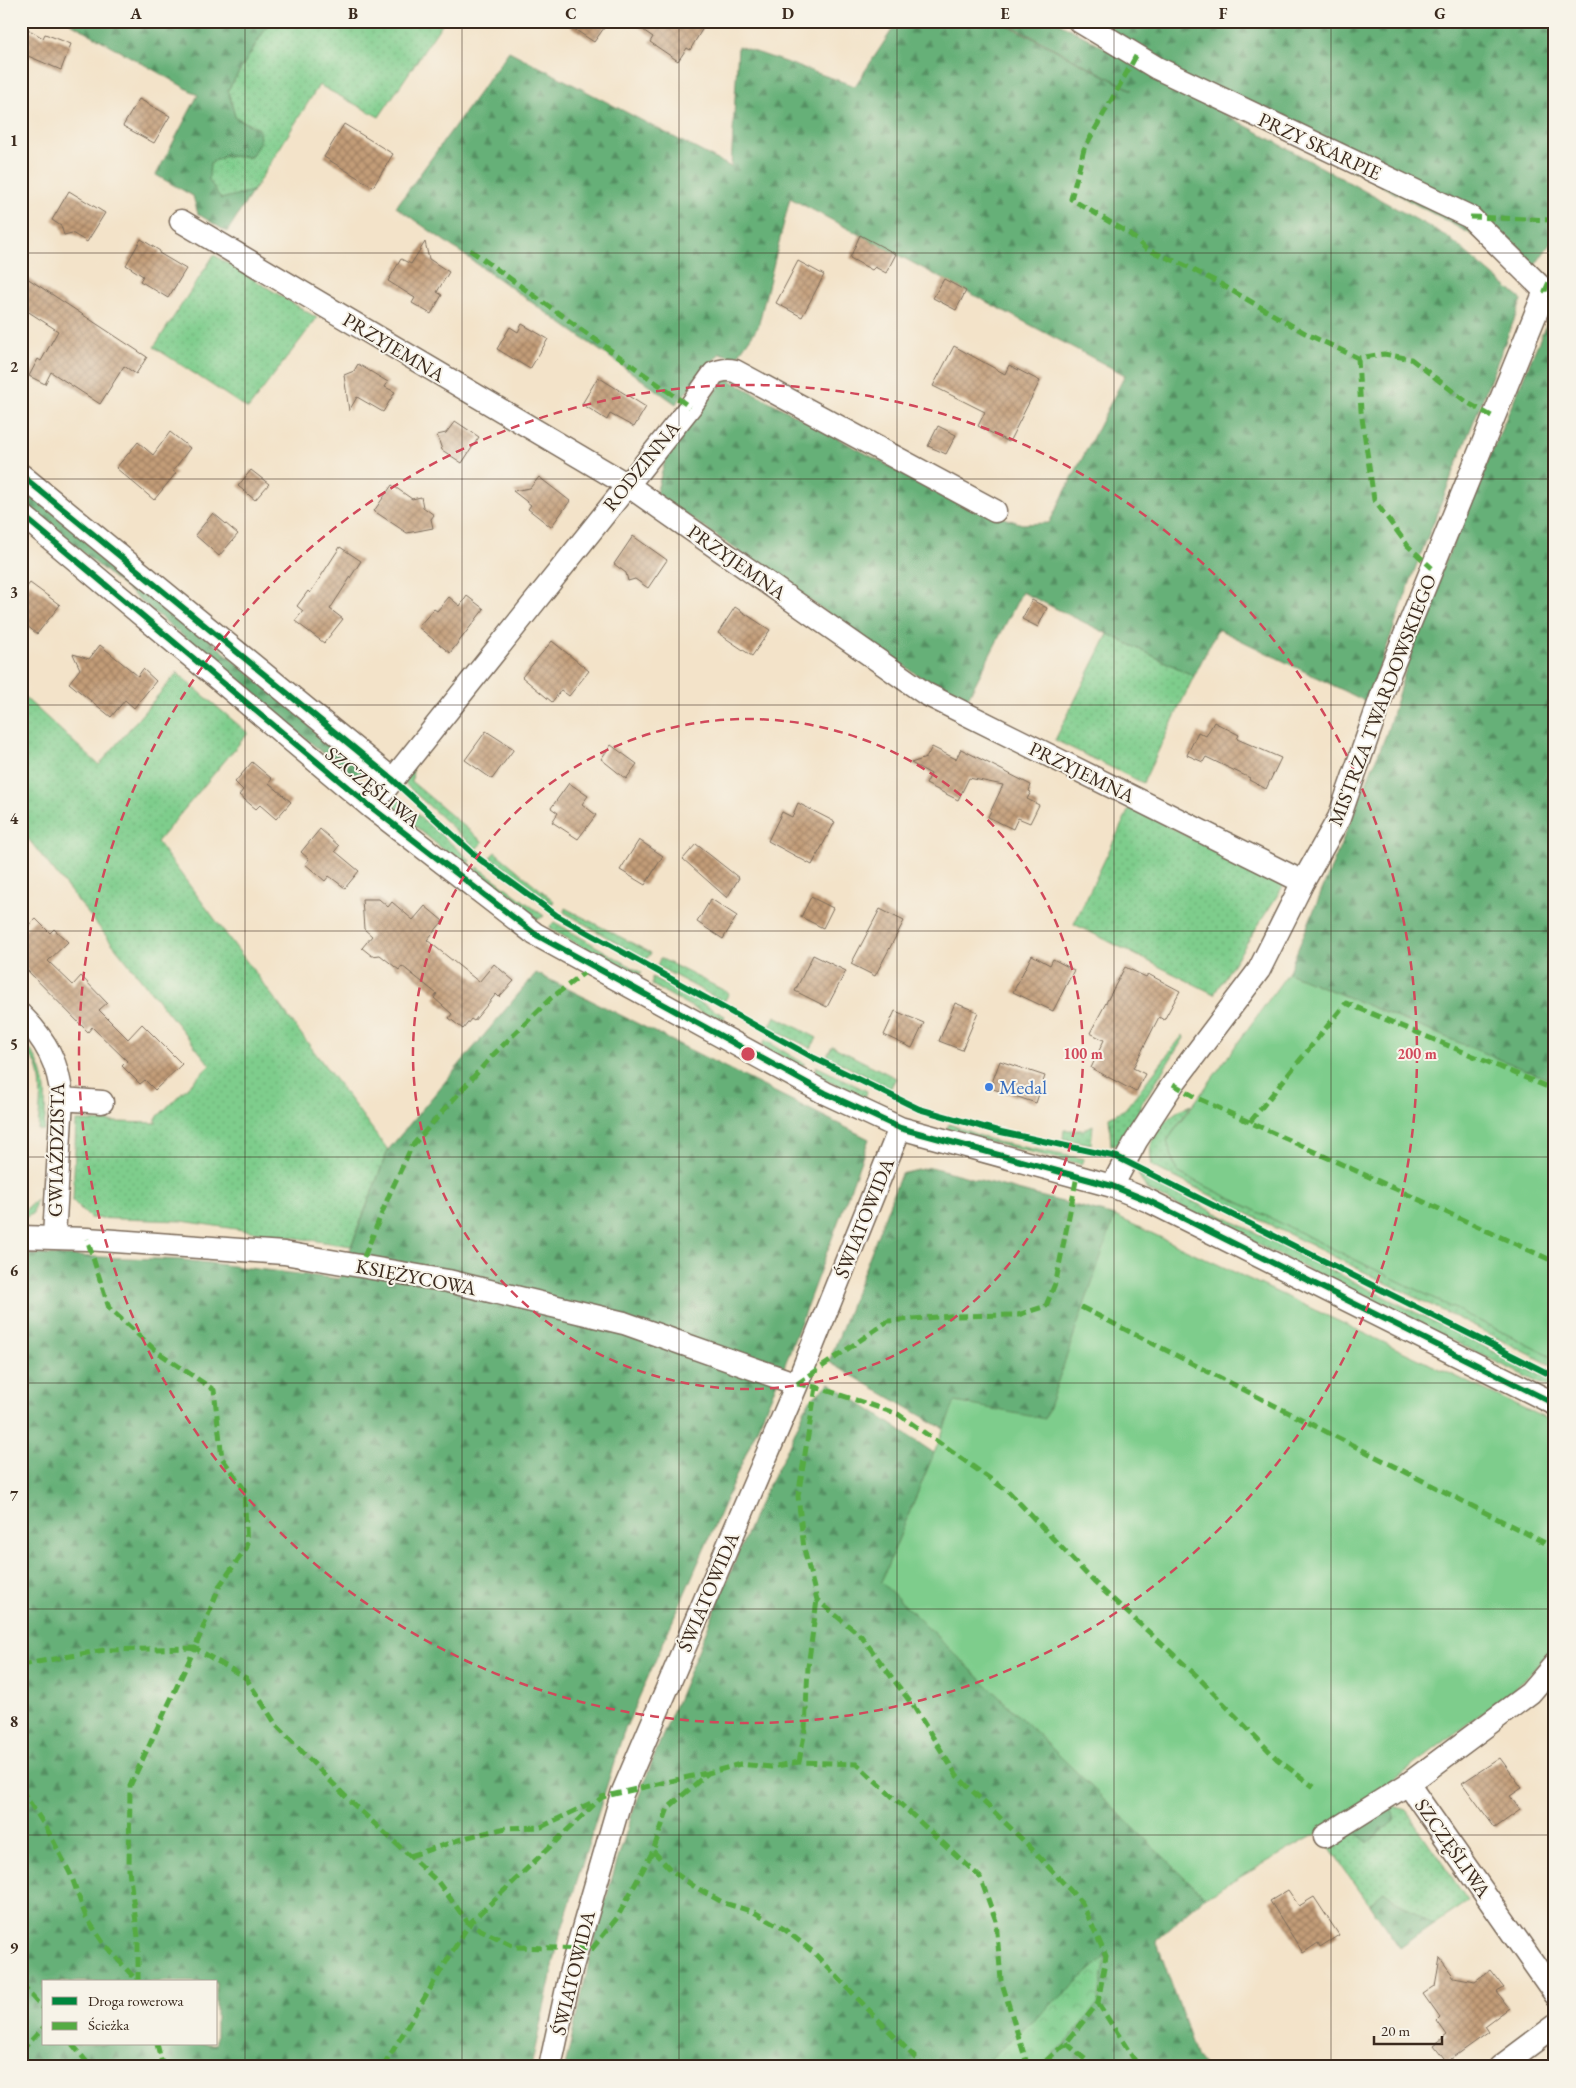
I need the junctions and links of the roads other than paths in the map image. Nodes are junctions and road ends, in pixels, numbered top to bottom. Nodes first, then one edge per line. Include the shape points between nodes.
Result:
1 (1079, 21) edge
2 (181, 221) dead end
3 (1546, 292) joint
4 (21, 475) edge
5 (626, 484) junction
6 (995, 511) dead end
7 (21, 514) edge
8 (392, 779) junction
9 (370, 807) junction
10 (1303, 882) junction
11 (21, 1015) edge
12 (62, 1099) junction
13 (102, 1102) dead end
14 (900, 1128) junction
15 (1112, 1186) junction
16 (21, 1237) edge
17 (54, 1237) junction
18 (797, 1384) junction
19 (1555, 1404) edge
20 (1555, 1664) edge
21 (1408, 1784) junction
22 (1325, 1836) dead end
23 (1555, 1994) edge
24 (1555, 2026) edge
25 (550, 2067) edge
26 (1500, 2067) edge

1 - 3 street, PRZY SKARPIE via 1157,68 1470,217
2 - 5 street, PRZYJEMNA
3 - 10 street, MISTRZA TWARDOWSKIEGO via 1390,672 1339,818
4 - 8 street
5 - 6 street, RODZINNA via 714,373 729,370
5 - 8 street, RODZINNA
5 - 10 street, PRZYJEMNA via 926,694
7 - 9 street, SZCZĘŚLIWA
8 - 9 street, RODZINNA
9 - 14 street, SZCZĘŚLIWA via 535,934 825,1093
10 - 15 street, MISTRZA TWARDOWSKIEGO via 1259,970 1172,1084
11 - 12 street, GWIAŹDZISTA via 51,1053
12 - 13 street
12 - 17 street, GWIAŹDZISTA
14 - 15 street, SZCZĘŚLIWA
14 - 18 street, ŚWIATOWIDA
15 - 19 street, SZCZĘŚLIWA via 1173,1211
16 - 17 street, KSIĘŻYCOWA
17 - 18 street, KSIĘŻYCOWA via 284,1254 448,1282 624,1323
18 - 25 street, ŚWIATOWIDA via 622,1794 571,1970
20 - 21 street, SZCZĘŚLIWA via 1530,1693
21 - 22 street
21 - 23 street, SZCZĘŚLIWA
24 - 26 street

